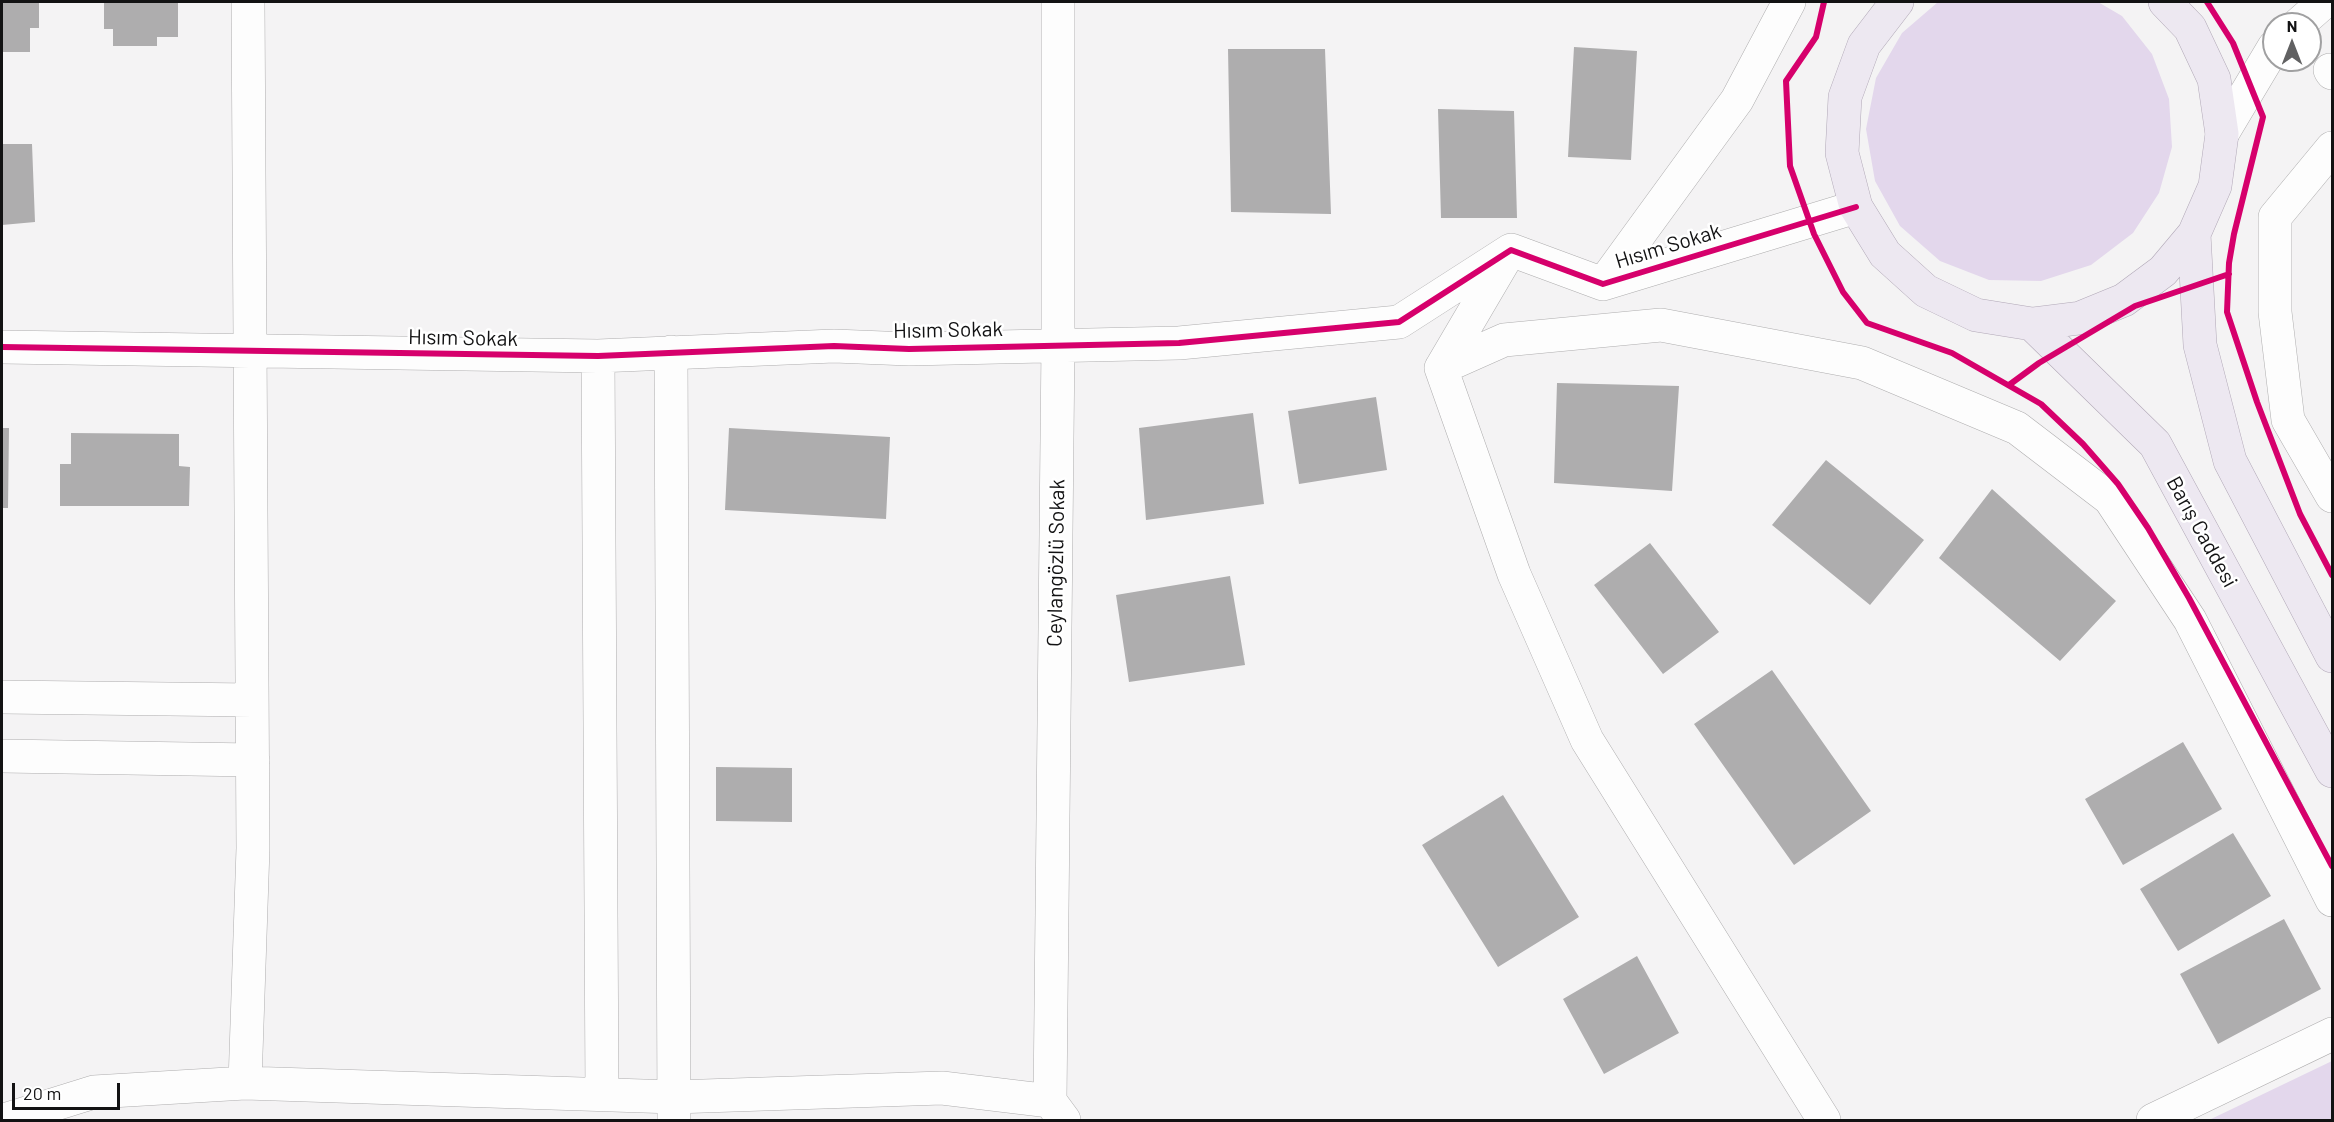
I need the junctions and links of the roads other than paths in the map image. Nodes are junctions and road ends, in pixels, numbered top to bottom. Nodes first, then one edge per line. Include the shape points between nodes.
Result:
1 (248, 2) edge
2 (1058, 2) edge
3 (1789, 2) edge
4 (1897, 2) edge
5 (2165, 2) edge
6 (2324, 2) edge
7 (2313, 12) edge
8 (2262, 67) edge
9 (2222, 134) junction
10 (2332, 148) edge
11 (1856, 207) junction
12 (2193, 234) junction
13 (1511, 250) junction
14 (1603, 284) junction
15 (2031, 324) junction
16 (1058, 344) junction
17 (2, 348) edge
18 (250, 351) junction
19 (671, 352) junction
20 (598, 356) junction
21 (1442, 368) junction
22 (2332, 496) edge
23 (2332, 656) edge
24 (2, 698) edge
25 (252, 700) junction
26 (2, 756) edge
27 (253, 760) junction
28 (2332, 771) edge
29 (2332, 900) edge
30 (2332, 1034) edge
31 (245, 1083) junction
32 (602, 1094) junction
33 (674, 1109) edge
34 (1057, 1111) edge
35 (4, 1120) edge
36 (1824, 1120) edge
37 (2153, 1120) edge

1 - 18 street
2 - 16 street, Ceylangözlü Sokak
3 - 14 street via 1737,100
4 - 11 main road via 1864,45 1845,97 1842,153
5 - 9 main road via 2190,28 2214,79
6 - 7 street
8 - 9 street
9 - 12 main road via 2215,186
10 - 22 street via 2275,217 2275,312 2288,420
11 - 14 street, Hısım Sokak
11 - 15 main road via 1885,254 1926,291 1976,315
12 - 15 main road via 2163,271 2124,300 2079,318
12 - 23 main road via 2200,345 2230,461
13 - 14 street, Hısım Sokak
13 - 16 street, Hısım Sokak via 1399,322 1179,343
13 - 21 street
15 - 28 main road, Barış Caddesi via 2155,444
16 - 19 street, Hısım Sokak
16 - 34 street, Ceylangözlü Sokak
17 - 18 street, Hısım Sokak
18 - 20 street, Hısım Sokak
18 - 25 street
19 - 20 street, Hısım Sokak
19 - 33 street
20 - 32 street
21 - 29 street via 1504,340 1661,325 1862,363 2017,428 2110,499 2190,620
21 - 36 street via 1514,574 1587,740
24 - 25 street
25 - 27 street
26 - 27 street
27 - 31 street
30 - 37 street
31 - 32 street
31 - 35 street via 94,1092
32 - 33 street
33 - 34 street via 942,1088

